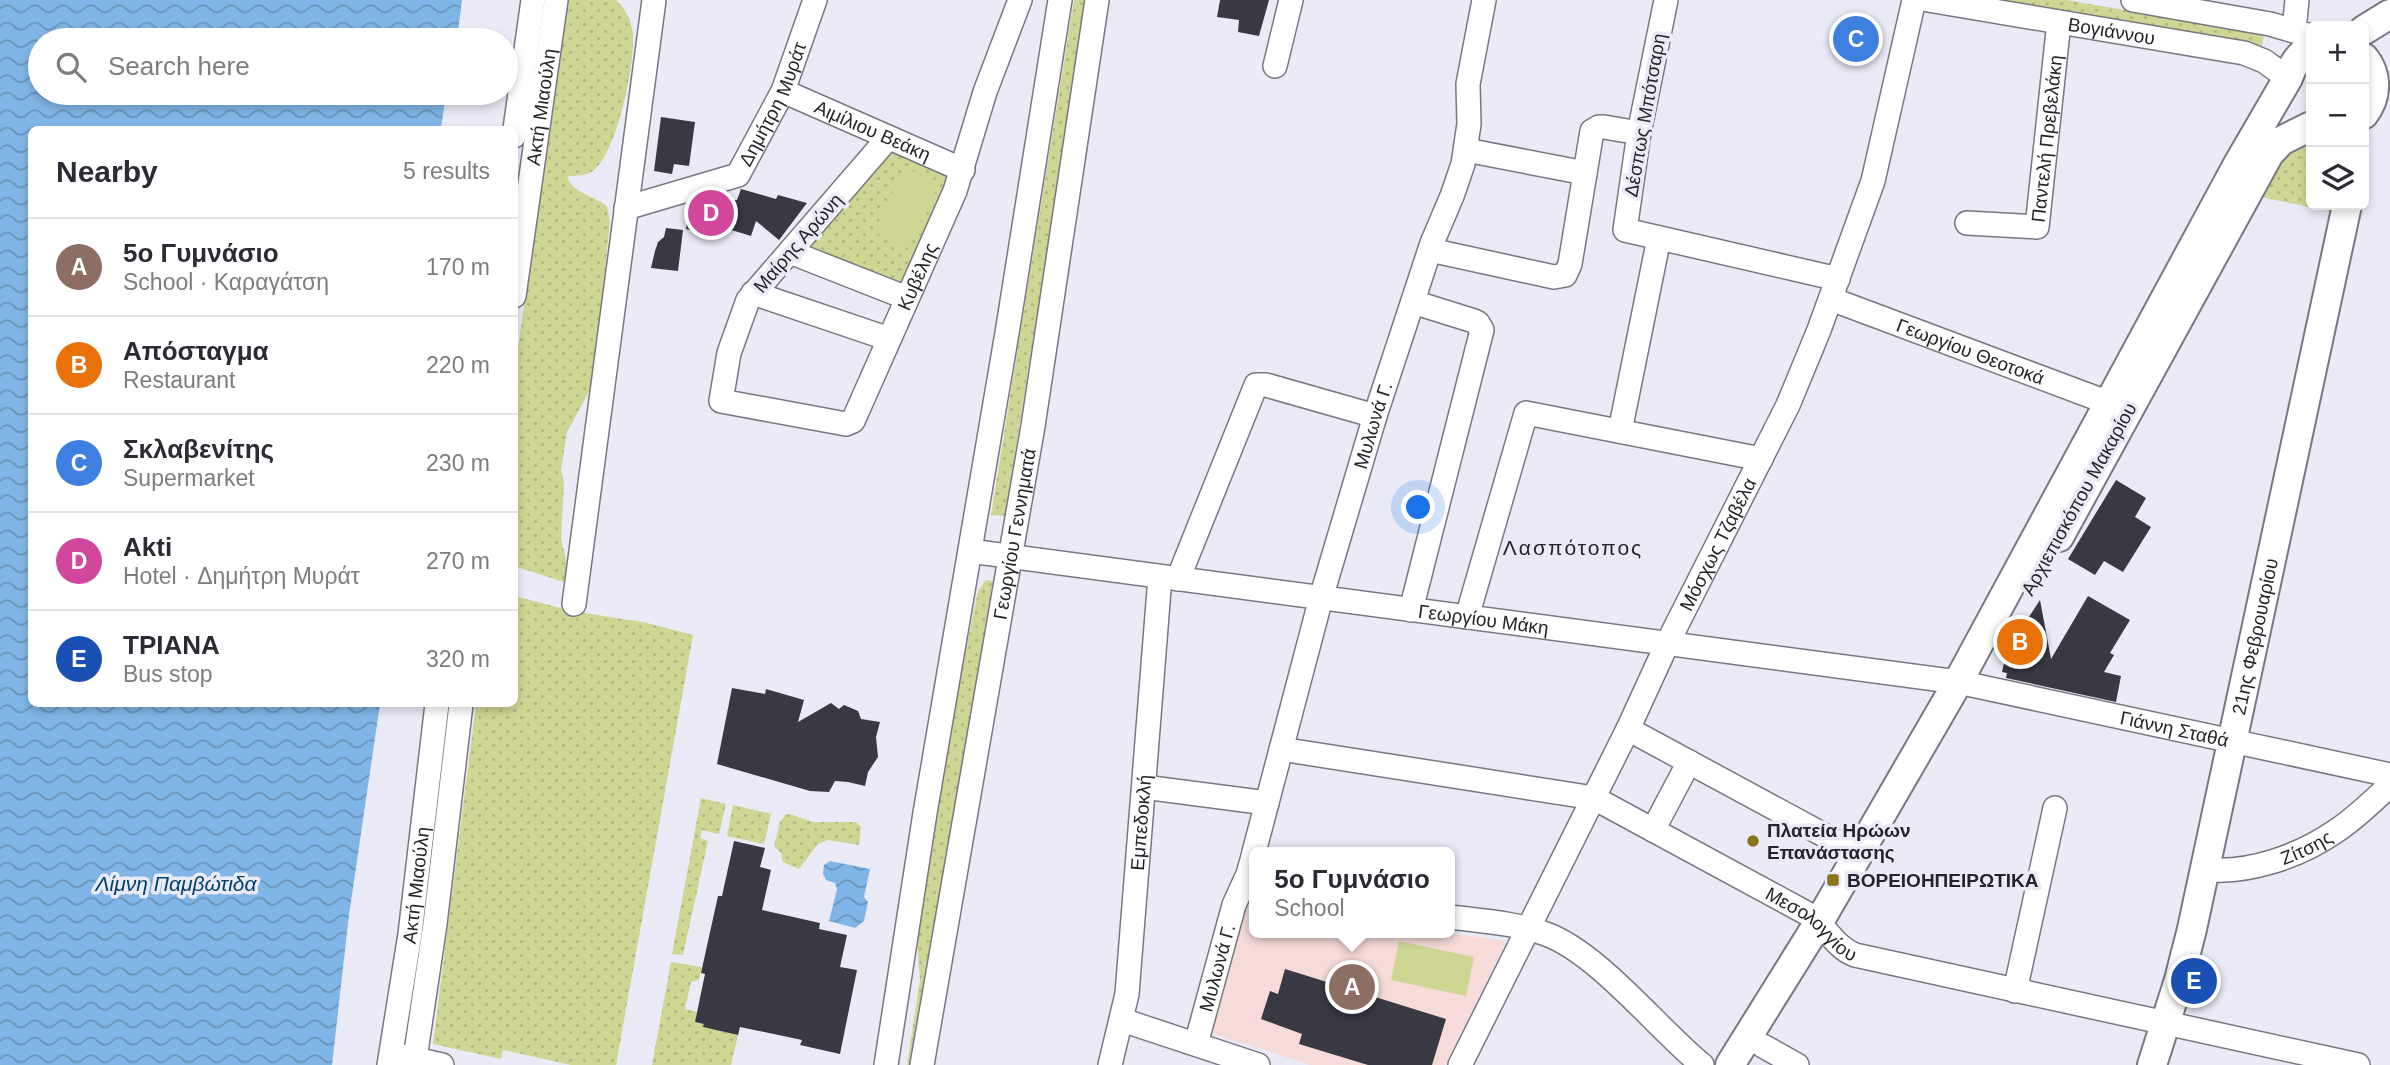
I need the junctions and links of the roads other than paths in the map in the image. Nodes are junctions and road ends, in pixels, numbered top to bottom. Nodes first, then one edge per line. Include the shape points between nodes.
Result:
1 (533, 0) edge
2 (555, 0) edge
3 (654, 0) edge
4 (815, 0) edge
5 (1020, 0) edge
6 (1060, 0) edge
7 (1097, 0) edge
8 (1290, 0) edge
9 (1484, 0) edge
10 (1666, 0) edge
11 (1914, 0) edge
12 (1928, 0) edge
13 (2133, 0) edge
14 (2297, 0) edge
15 (2059, 22) junction
16 (2306, 38) edge
17 (1275, 66) dead end
18 (2376, 68) edge
19 (2288, 78) junction
20 (783, 91) junction
21 (2369, 107) edge
22 (2306, 122) edge
23 (515, 126) edge
24 (2306, 128) edge
25 (1639, 133) junction
26 (888, 138) junction
27 (1466, 150) junction
28 (963, 170) junction
29 (1585, 173) junction
30 (626, 208) junction
31 (2346, 210) edge
32 (1967, 223) dead end
33 (1625, 230) joint
34 (1659, 238) junction
35 (1430, 250) junction
36 (790, 252) junction
37 (518, 267) edge
38 (1835, 289) junction
39 (753, 293) junction
40 (907, 298) junction
41 (1413, 302) junction
42 (889, 338) junction
43 (722, 401) joint
44 (2109, 403) junction
45 (1375, 416) junction
46 (1620, 432) junction
47 (1761, 460) junction
48 (970, 551) junction
49 (1010, 557) junction
50 (1169, 578) junction
51 (1321, 598) junction
52 (574, 604) dead end
53 (1411, 610) junction
54 (1467, 617) junction
55 (1667, 644) junction
56 (1966, 683) junction
57 (437, 707) edge
58 (461, 707) edge
59 (1628, 729) junction
60 (2231, 740) junction
61 (1281, 749) junction
62 (1689, 762) junction
63 (2390, 775) edge
64 (2390, 785) edge
65 (1144, 787) junction
66 (1594, 798) junction
67 (1267, 803) junction
68 (2055, 808) dead end
69 (1653, 830) junction
70 (1256, 847) edge
71 (1858, 854) junction
72 (2203, 869) junction
73 (1248, 887) edge
74 (1455, 918) edge
75 (1825, 928) junction
76 (1528, 929) junction
77 (2015, 991) junction
78 (1122, 1020) junction
79 (2166, 1023) junction
80 (1196, 1044) junction
81 (1757, 1055) edge
82 (390, 1059) edge
83 (414, 1062) edge
84 (442, 1065) edge
85 (886, 1065) edge
86 (922, 1065) edge
87 (1110, 1065) edge
88 (1258, 1065) edge
89 (1460, 1065) edge
90 (1702, 1065) edge
91 (1730, 1065) edge
92 (1797, 1065) edge
93 (2152, 1065) edge
94 (2358, 1065) edge

1 - 23 street, Ακτή Μιαούλη
2 - 37 street, Ακτή Μιαούλη
3 - 30 street
4 - 20 street, Δημήτρη Μυράτ
5 - 28 street, Κυβέλης via 985,92
6 - 48 street, Γεωργίου Γεννηματά
7 - 49 street, Γεωργίου Γεννηματά
8 - 17 street
9 - 27 street, Μυλωνά Γ. via 1468,84
10 - 25 street, Δέσπως Μπότσαρη
11 - 38 street, Μόσχως Τζαβέλα via 1877,165
12 - 15 street, Βογιάννου
13 - 16 street, Βογιάννου
14 - 16 street
15 - 19 street, Βογιάννου via 2244,53
15 - 32 street, Παντελή Πρεβελάκη via 2037,227
16 - 19 main road
18 - 21 main road
19 - 22 main road via 2292,106
19 - 44 main road
20 - 26 street, Αιμίλιου Βεάκη
20 - 30 street, Δημήτρη Μυράτ via 738,175
24 - 56 main road, Αρχιεπισκόπου Μακαρίου via 2281,141 2269,154 2047,559
25 - 29 street via 1594,129
25 - 33 street, Δέσπως Μπότσαρη
26 - 28 street, Αιμίλιου Βεάκη
26 - 36 street, Μαίρης Αρώνη
27 - 29 street
27 - 35 street, Μυλωνά Γ.
28 - 40 street, Κυβέλης
29 - 35 street via 1565,275 1554,277
30 - 52 street
31 - 60 main road, 21ης Φεβρουαρίου
33 - 34 street, Γεωργίου Θεοτοκά
34 - 38 street, Γεωργίου Θεοτοκά
34 - 46 street
35 - 41 street, Μυλωνά Γ.
36 - 39 street, Μαίρης Αρώνη
36 - 40 street
38 - 44 street, Γεωργίου Θεοτοκά
38 - 47 street, Μόσχως Τζαβέλα
39 - 42 street
39 - 43 street, Μαίρης Αρώνη via 729,353
40 - 42 street, Κυβέλης
41 - 45 street, Μυλωνά Γ.
41 - 53 street via 1474,321 1482,330
42 - 43 street, Κυβέλης via 850,424
44 - 56 main road
45 - 50 street, Εμπεδοκλή via 1256,384
45 - 51 street, Μυλωνά Γ.
46 - 47 street
46 - 54 street via 1526,413
47 - 55 street, Μόσχως Τζαβέλα
48 - 49 street, Γεωργίου Μάκη
48 - 85 street, Γεωργίου Γεννηματά
49 - 50 street, Γεωργίου Μάκη
49 - 86 street, Γεωργίου Γεννηματά
50 - 51 street, Γεωργίου Μάκη
50 - 65 street, Εμπεδοκλή
51 - 53 street, Γεωργίου Μάκη
51 - 61 street, Μυλωνά Γ.
53 - 54 street, Γεωργίου Μάκη
54 - 55 street, Γεωργίου Μάκη
55 - 56 street, Γεωργίου Μάκη
55 - 59 street, Μόσχως Τζαβέλα
56 - 60 street, Γιάννη Σταθά
56 - 71 main road
56 - 75 main road, Αρχιεπισκόπου Μακαρίου
57 - 82 street, Ακτή Μιαούλη
58 - 83 street, Ακτή Μιαούλη
59 - 62 street
59 - 66 street, Μόσχως Τζαβέλα
60 - 63 street, Γιάννη Σταθά
60 - 72 main road, 21ης Φεβρουαρίου
61 - 66 street, Μεσολογγίου
61 - 67 street, Μυλωνά Γ.
62 - 69 street
62 - 71 street
64 - 72 street, Ζίτσης via 2344,825 2300,849 2246,869
65 - 67 street
65 - 78 street, Εμπεδοκλή
66 - 69 street, Μεσολογγίου
66 - 76 street, Μόσχως Τζαβέλα
67 - 70 street, Μυλωνά Γ.
68 - 77 street
69 - 75 street, Μεσολογγίου
71 - 75 main road
72 - 79 main road, 21ης Φεβρουαρίου
73 - 80 street, Μυλωνά Γ. via 1234,905
74 - 76 street
75 - 77 street, Μεσολογγίου via 1846,952 1855,955
75 - 81 main road, Αρχιεπισκόπου Μακαρίου
75 - 91 main road
76 - 89 street, Μόσχως Τζαβέλα
76 - 90 street via 1554,937 1592,963
77 - 79 street, Μεσολογγίου
78 - 80 street
78 - 87 street, Εμπεδοκλή
79 - 93 main road, 21ης Φεβρουαρίου
79 - 94 street, Μεσολογγίου
80 - 88 street
81 - 92 street
82 - 83 street
83 - 84 street

